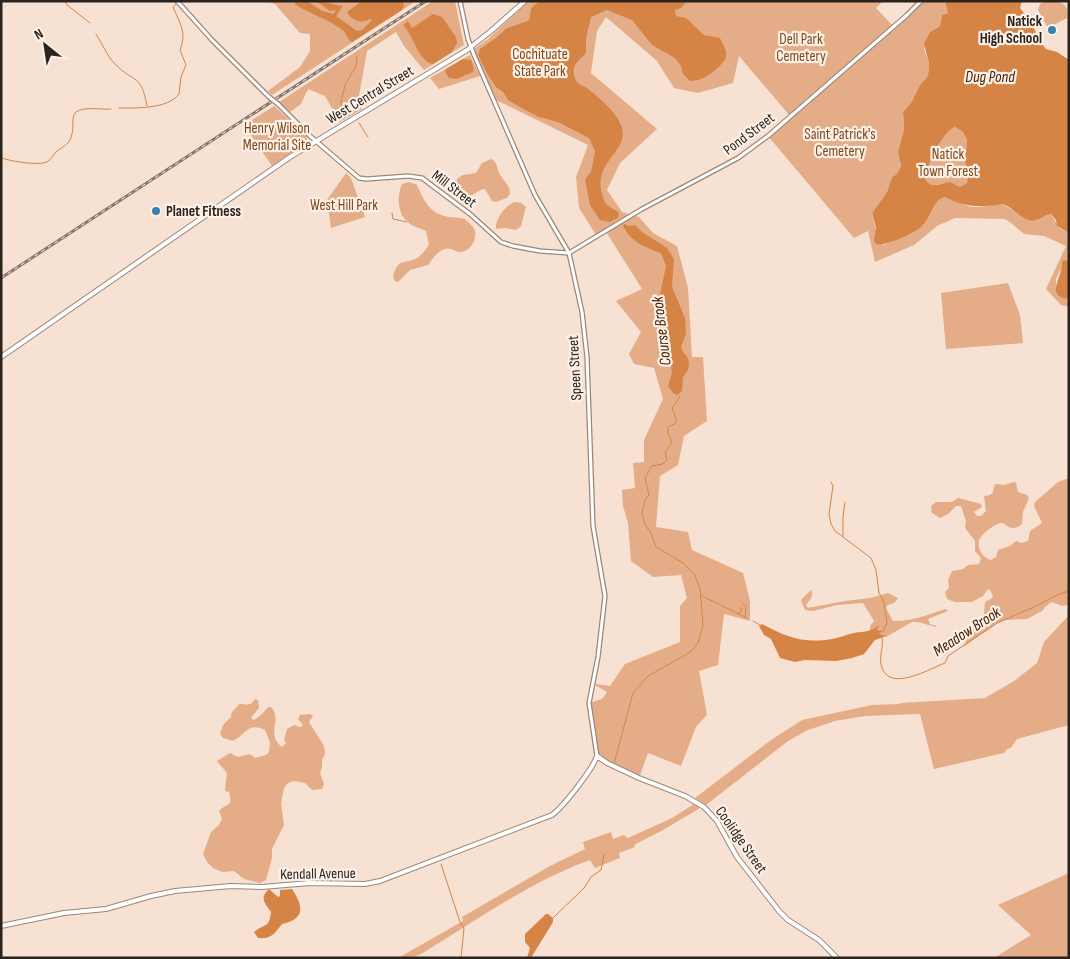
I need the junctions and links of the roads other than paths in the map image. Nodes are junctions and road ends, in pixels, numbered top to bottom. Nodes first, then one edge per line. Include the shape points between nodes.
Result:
1 (177, 1) edge
2 (460, 1) edge
3 (525, 1) edge
4 (921, 1) edge
5 (471, 47) junction
6 (316, 140) junction
7 (569, 253) junction
8 (1, 356) edge
9 (597, 756) junction
10 (594, 762) junction
11 (607, 763) junction
12 (1, 926) edge
13 (837, 958) edge

1 - 6 street, Mill Street, bridge via 212,40
2 - 5 street, Speen Street
3 - 5 main road, West Central Street
4 - 7 street, Pond Street via 746,152
5 - 6 main road, West Central Street
5 - 7 street, Speen Street via 532,187
6 - 7 street, Mill Street via 359,178 408,176 425,180 504,244
6 - 8 main road, West Central Street
7 - 9 street, Speen Street via 583,318 592,517 604,589 598,657 589,703
9 - 10 main road, Kendall Avenue
9 - 11 main road, Coolidge Street
10 - 11 main road, Coolidge Street
10 - 12 main road, Kendall Avenue via 561,808 552,815 373,883 231,886 175,891 106,909 64,913
11 - 13 main road, Coolidge Street via 704,807 777,909

